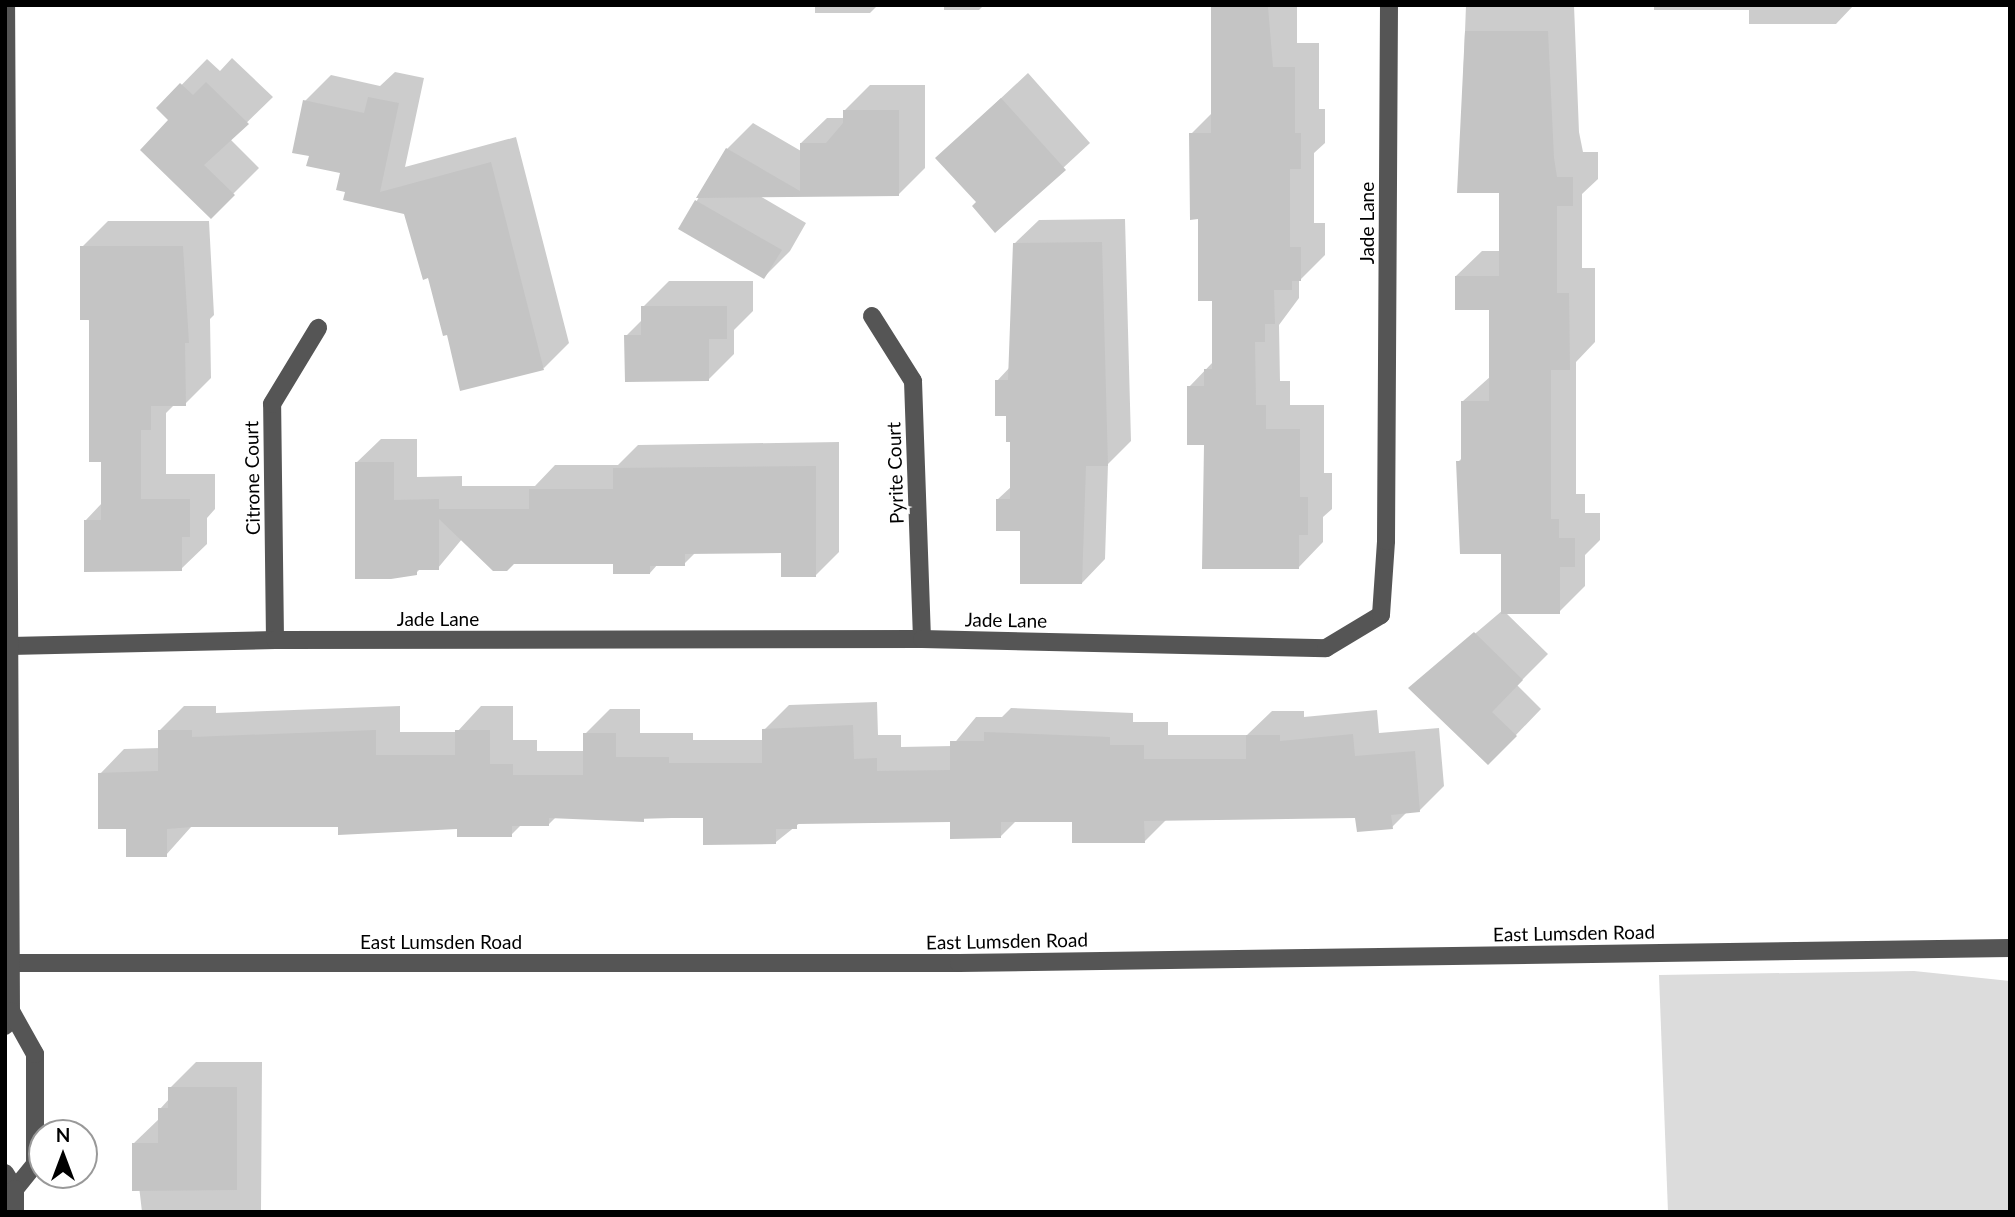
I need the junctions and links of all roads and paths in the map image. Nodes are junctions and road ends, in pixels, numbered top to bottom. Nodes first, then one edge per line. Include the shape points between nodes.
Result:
1 (6, 5) edge
2 (1389, 5) edge
3 (872, 316) dead end
4 (318, 328) dead end
5 (922, 639) junction
6 (275, 640) junction
7 (10, 646) junction
8 (2010, 948) edge
9 (8, 963) edge
10 (8, 1019) edge
11 (10, 1181) edge
12 (15, 1212) edge

1 - 7 street
2 - 5 street, Jade Lane via 1387,527 1381,615 1326,648
3 - 5 street, Pyrite Court via 913,381
4 - 6 street, Citrone Court via 272,404
5 - 6 street, Jade Lane
6 - 7 street, Jade Lane
7 - 9 street
8 - 9 street, East Lumsden Road via 959,963
9 - 10 street
10 - 11 street via 35,1055 35,1164
11 - 12 street

